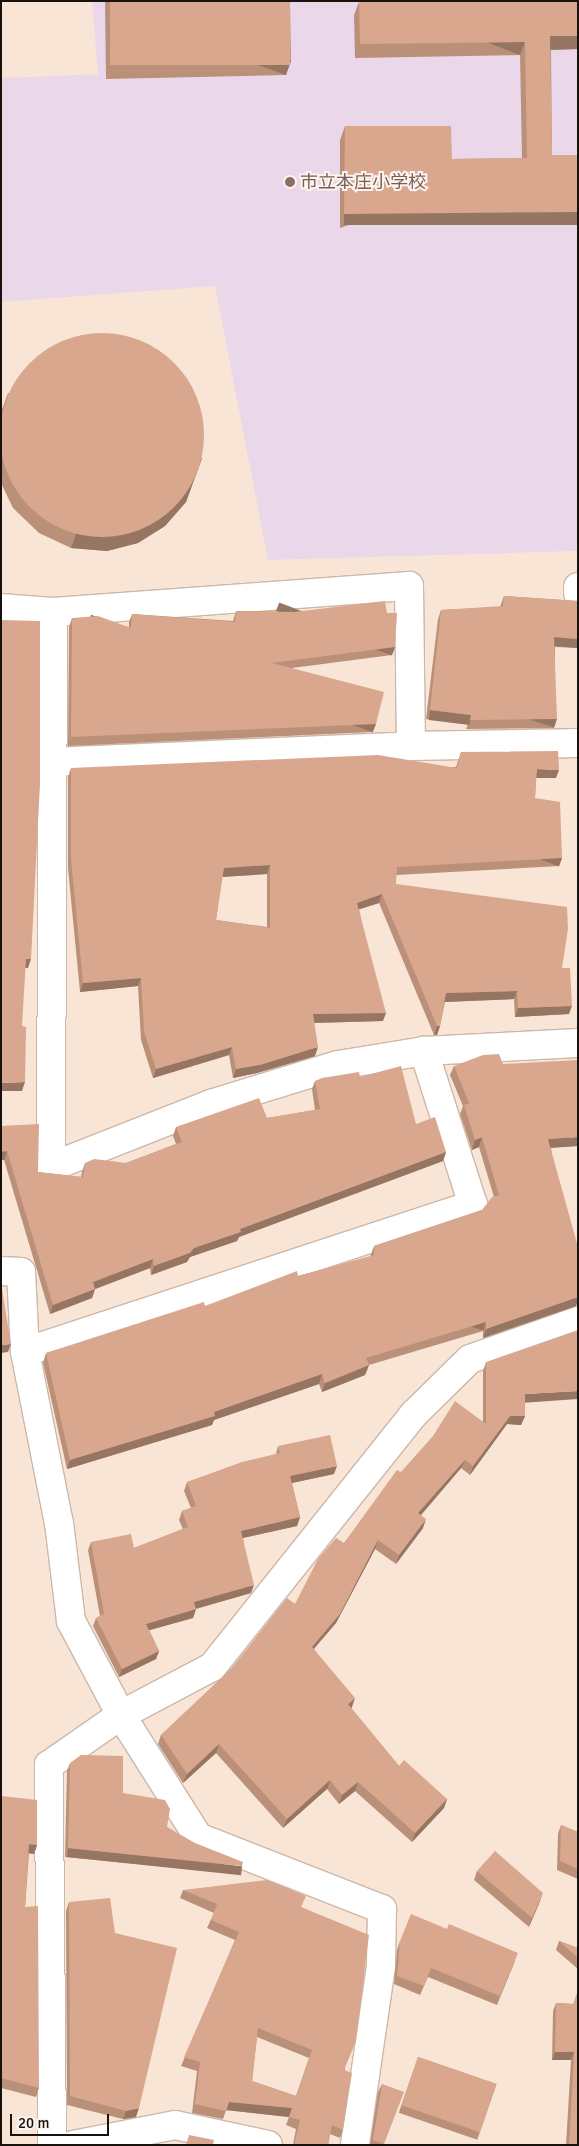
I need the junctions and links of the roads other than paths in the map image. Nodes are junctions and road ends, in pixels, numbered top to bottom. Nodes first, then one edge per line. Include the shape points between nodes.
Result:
1 (578, 587) edge
2 (578, 593) edge
3 (1, 608) edge
4 (52, 612) junction
5 (578, 743) edge
6 (411, 746) junction
7 (51, 762) junction
8 (578, 1043) edge
9 (424, 1051) junction
10 (1, 1271) edge
11 (578, 1321) edge
12 (25, 1352) junction
13 (122, 1715) junction
14 (52, 2145) edge
15 (74, 2145) edge
16 (268, 2145) edge
17 (355, 2145) edge

1 - 2 street
3 - 4 street
4 - 6 street via 408,586
4 - 7 street
5 - 6 street
6 - 7 street
7 - 9 street via 50,1167 211,1104 338,1065
8 - 9 street
9 - 12 street via 473,1205
10 - 12 street via 21,1272
11 - 13 street via 470,1359 414,1414 212,1667
12 - 13 street via 59,1523 71,1621
13 - 14 street via 49,1765
13 - 17 street via 198,1837 382,1909 381,1966
15 - 16 street via 175,2125

